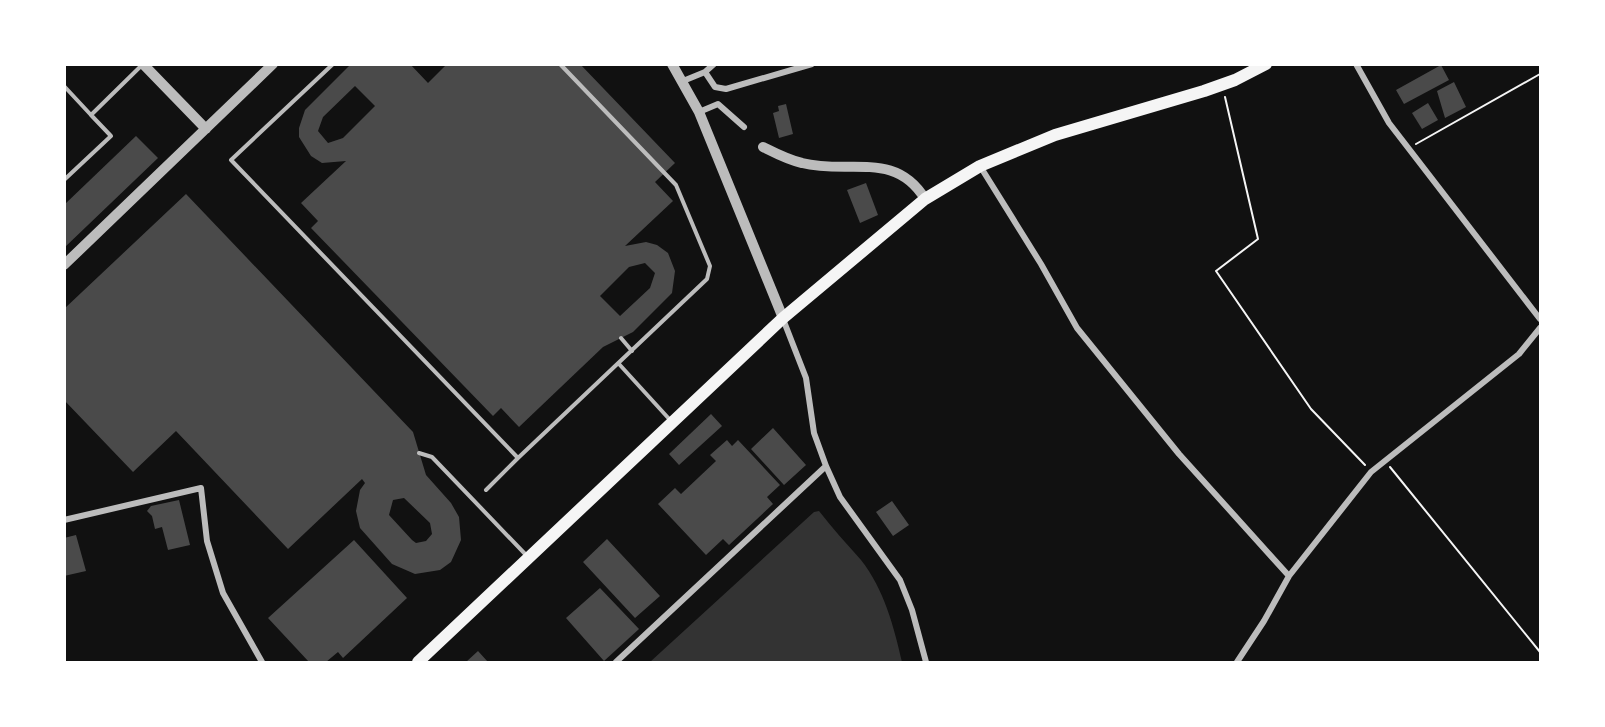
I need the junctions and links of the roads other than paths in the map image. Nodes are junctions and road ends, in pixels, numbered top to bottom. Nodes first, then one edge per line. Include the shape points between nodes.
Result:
1 (143, 64) edge
2 (198, 64) edge
3 (206, 64) edge
4 (273, 64) edge
5 (333, 64) edge
6 (560, 64) edge
7 (672, 64) edge
8 (714, 64) edge
9 (812, 64) edge
10 (1266, 64) edge
11 (1356, 64) edge
12 (705, 72) junction
13 (683, 81) junction
14 (64, 86) edge
15 (699, 112) junction
16 (91, 115) junction
17 (744, 127) dead end
18 (206, 129) junction
19 (763, 147) dead end
20 (980, 166) junction
21 (64, 180) edge
22 (925, 199) junction
23 (64, 265) edge
24 (783, 318) junction
25 (1540, 319) edge
26 (1540, 328) edge
27 (621, 338) dead end
28 (632, 351) junction
29 (619, 364) junction
30 (673, 423) junction
31 (419, 453) dead end
32 (518, 458) junction
33 (826, 466) junction
34 (486, 490) dead end
35 (64, 520) edge
36 (530, 558) junction
37 (1289, 576) junction
38 (262, 663) edge
39 (418, 663) edge
40 (616, 663) edge
41 (926, 663) edge
42 (1237, 663) edge

1 - 16 lane
1 - 18 street
2 - 3 lane
4 - 18 street
5 - 32 lane via 231,160
6 - 28 lane via 676,185 710,266 707,279
7 - 13 street
8 - 12 street
9 - 12 street via 726,89 715,87
10 - 20 main road via 1222,85 1055,135
11 - 25 street via 1389,123
12 - 13 street
13 - 15 street
14 - 16 lane
15 - 17 street via 718,104
15 - 24 street
16 - 21 lane via 111,136
18 - 23 street
19 - 22 street via 801,163 895,171 916,185
20 - 22 main road
20 - 37 street via 1077,328 1179,454
22 - 24 main road
24 - 30 main road
24 - 33 street via 806,378 814,433
26 - 37 street via 1519,354 1371,472
27 - 28 lane
28 - 29 lane
29 - 30 lane
29 - 32 lane
30 - 36 main road
31 - 36 lane via 432,457
32 - 34 lane
33 - 40 street
33 - 41 street via 840,497 900,580
35 - 38 street via 201,488 207,541 223,593
36 - 39 main road
37 - 42 street

